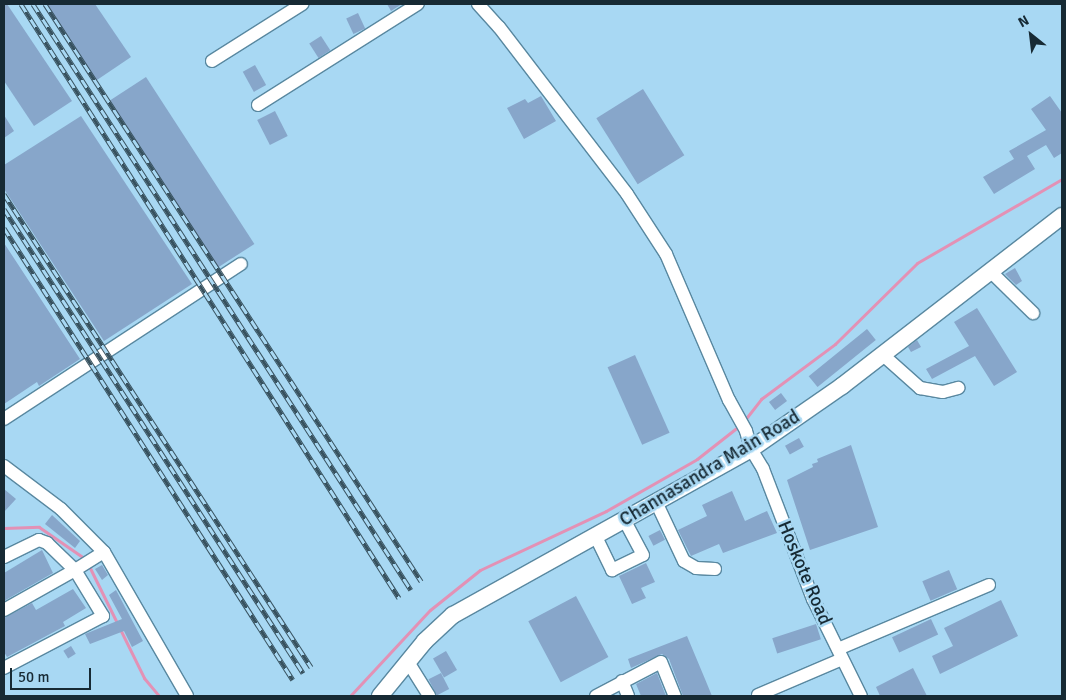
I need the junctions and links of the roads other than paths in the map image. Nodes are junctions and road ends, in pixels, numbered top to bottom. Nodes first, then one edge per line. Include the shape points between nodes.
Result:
1 (302, 4) edge
2 (418, 4) edge
3 (478, 4) edge
4 (212, 61) dead end
5 (258, 105) dead end
6 (1062, 216) edge
7 (241, 264) dead end
8 (991, 272) junction
9 (1033, 313) dead end
10 (883, 355) junction
11 (958, 388) dead end
12 (4, 419) edge
13 (751, 449) junction
14 (4, 466) edge
15 (657, 504) junction
16 (625, 521) junction
17 (596, 537) junction
18 (104, 552) junction
19 (4, 557) edge
20 (715, 568) dead end
21 (75, 570) junction
22 (989, 585) dead end
23 (4, 610) edge
24 (840, 654) junction
25 (408, 662) junction
26 (4, 668) edge
27 (622, 682) junction
28 (758, 695) edge
29 (187, 696) edge
30 (380, 696) edge
31 (429, 696) edge
32 (596, 696) edge
33 (628, 696) edge
34 (675, 696) edge
35 (861, 696) edge

1 - 4 street
2 - 5 street
3 - 13 street, Hoskote Road via 499,27 653,230 746,431
6 - 8 main road, Channasandra Main Road
7 - 12 street
8 - 9 street
8 - 10 main road, Channasandra Main Road
10 - 11 street via 920,388 943,392
10 - 13 main road, Channasandra Main Road
13 - 15 main road, Channasandra Main Road
13 - 24 street, Hoskote Road via 763,469 812,599
14 - 18 street via 61,508
15 - 16 main road, Channasandra Main Road
15 - 20 street via 684,561 696,568
16 - 17 main road, Channasandra Main Road
16 - 17 street via 643,555 612,570
17 - 25 main road, Channasandra Main Road via 453,615
18 - 21 street
18 - 29 street
19 - 21 street via 38,540 48,543
21 - 23 street
21 - 26 street via 103,616
22 - 24 street
24 - 28 street
24 - 35 street, Hoskote Road
25 - 30 main road, Channasandra Main Road
25 - 31 street
27 - 32 street
27 - 33 street
27 - 34 street via 661,662

